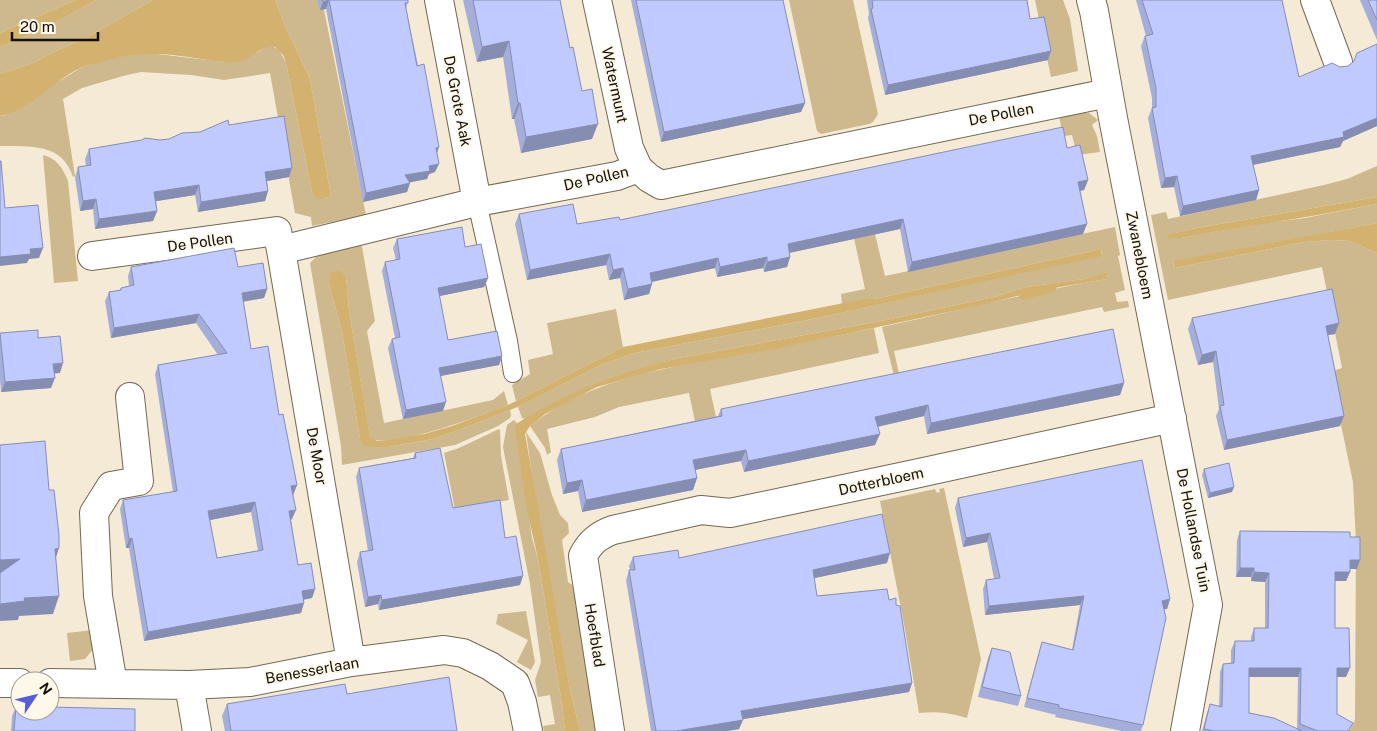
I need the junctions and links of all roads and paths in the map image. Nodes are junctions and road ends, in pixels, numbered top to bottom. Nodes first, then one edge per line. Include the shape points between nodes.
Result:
1 (438, 0) edge
2 (597, 0) edge
3 (1091, 0) edge
4 (1315, 0) edge
5 (1338, 62) dead end
6 (1108, 92) junction
7 (638, 168) junction
8 (477, 202) junction
9 (281, 250) junction
10 (92, 256) dead end
11 (513, 372) dead end
12 (130, 397) dead end
13 (1172, 418) junction
14 (592, 542) joint
15 (352, 662) junction
16 (60, 683) edge
17 (113, 684) junction
18 (189, 685) junction
19 (197, 731) edge
20 (528, 731) edge
21 (610, 731) edge
22 (1185, 731) edge

1 - 8 street, De Grote Aak
2 - 7 street, Watermunt via 629,148
3 - 6 street
4 - 5 street
6 - 7 street, De Pollen via 661,185
6 - 13 street, Zwanebloem
7 - 8 street, De Pollen via 617,176
8 - 9 street, De Pollen
8 - 11 lane
9 - 10 street, De Pollen via 278,231
9 - 15 street, De Moor
12 - 17 street via 139,481 111,486 94,513 98,596
13 - 14 street, Dotterbloem via 730,512 701,510 613,530
13 - 22 street, De Hollandse Tuin via 1208,605
14 - 21 street, Hoefblad via 583,556
15 - 18 street, Benesserlaan via 250,682
15 - 20 street, Benesserlaan via 444,650 463,653 515,683
16 - 17 street, Benesserlaan
17 - 18 street, Benesserlaan
18 - 19 street

